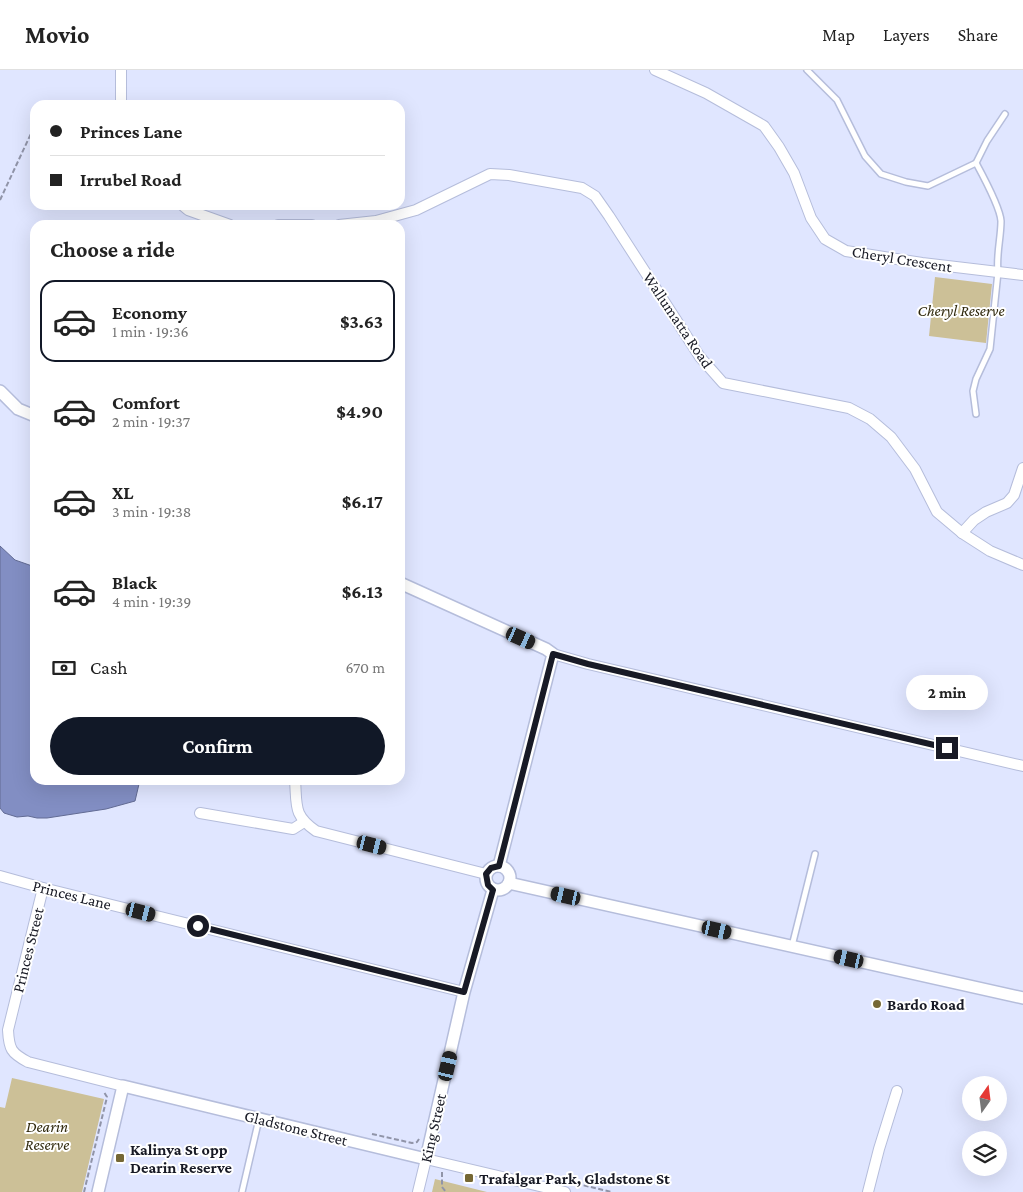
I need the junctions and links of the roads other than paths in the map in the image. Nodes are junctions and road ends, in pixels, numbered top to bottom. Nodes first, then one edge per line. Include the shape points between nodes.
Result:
1 (121, 70) edge
2 (655, 70) edge
3 (807, 70) edge
4 (121, 100) edge
5 (1005, 114) dead end
6 (976, 163) junction
7 (188, 210) edge
8 (216, 220) edge
9 (380, 220) edge
10 (998, 272) junction
11 (1023, 275) edge
12 (0, 391) edge
13 (30, 414) edge
14 (976, 414) dead end
15 (1023, 468) edge
16 (962, 533) junction
17 (1023, 565) edge
18 (405, 585) edge
19 (553, 654) junction
20 (1023, 766) edge
21 (295, 785) edge
22 (200, 813) dead end
23 (304, 822) junction
24 (815, 854) dead end
25 (499, 866) junction
26 (486, 874) junction
27 (0, 876) edge
28 (509, 883) junction
29 (43, 888) junction
30 (493, 890) junction
31 (792, 947) junction
32 (464, 992) junction
33 (1023, 998) edge
34 (28, 1062) joint
35 (123, 1086) junction
36 (897, 1091) dead end
37 (260, 1119) junction
38 (426, 1159) junction
39 (98, 1192) edge
40 (242, 1192) edge
41 (418, 1192) edge
42 (565, 1192) edge
43 (868, 1192) edge

1 - 4 street
2 - 10 street, Cheryl Crescent via 706,93 764,126 794,173 811,218 825,239 846,251
3 - 6 lane via 836,100 865,156 881,174 928,186
5 - 6 lane
6 - 10 lane via 1001,219
7 - 8 street
9 - 16 street, Wallumatta Road via 416,210 490,174 582,188 595,196 700,357 718,379 723,383 849,408 870,419 891,437 915,469 937,512
10 - 11 street, Cheryl Crescent
10 - 14 lane via 990,349 973,391
12 - 13 street via 18,409
15 - 16 street via 1014,495 1007,503 986,512
16 - 17 street, Wallumatta Road via 990,551
18 - 19 street
19 - 20 street
19 - 25 street
21 - 23 street via 298,813
22 - 23 street via 293,830
23 - 26 street via 316,831
24 - 31 lane
25 - 26 street
25 - 28 street via 507,870
26 - 30 street via 488,885
27 - 29 street, Princes Lane
28 - 30 street via 504,889
28 - 31 street
29 - 32 street, Princes Lane
29 - 34 street, Princes Street via 8,1030 9,1045 16,1056
30 - 32 street, King Street
31 - 33 street
32 - 38 street, King Street
34 - 35 street, Gladstone Street
35 - 37 street, Gladstone Street
35 - 39 street
36 - 43 street
37 - 38 street, Gladstone Street
37 - 40 lane
38 - 41 street, King Street
38 - 42 street, Gladstone Street

